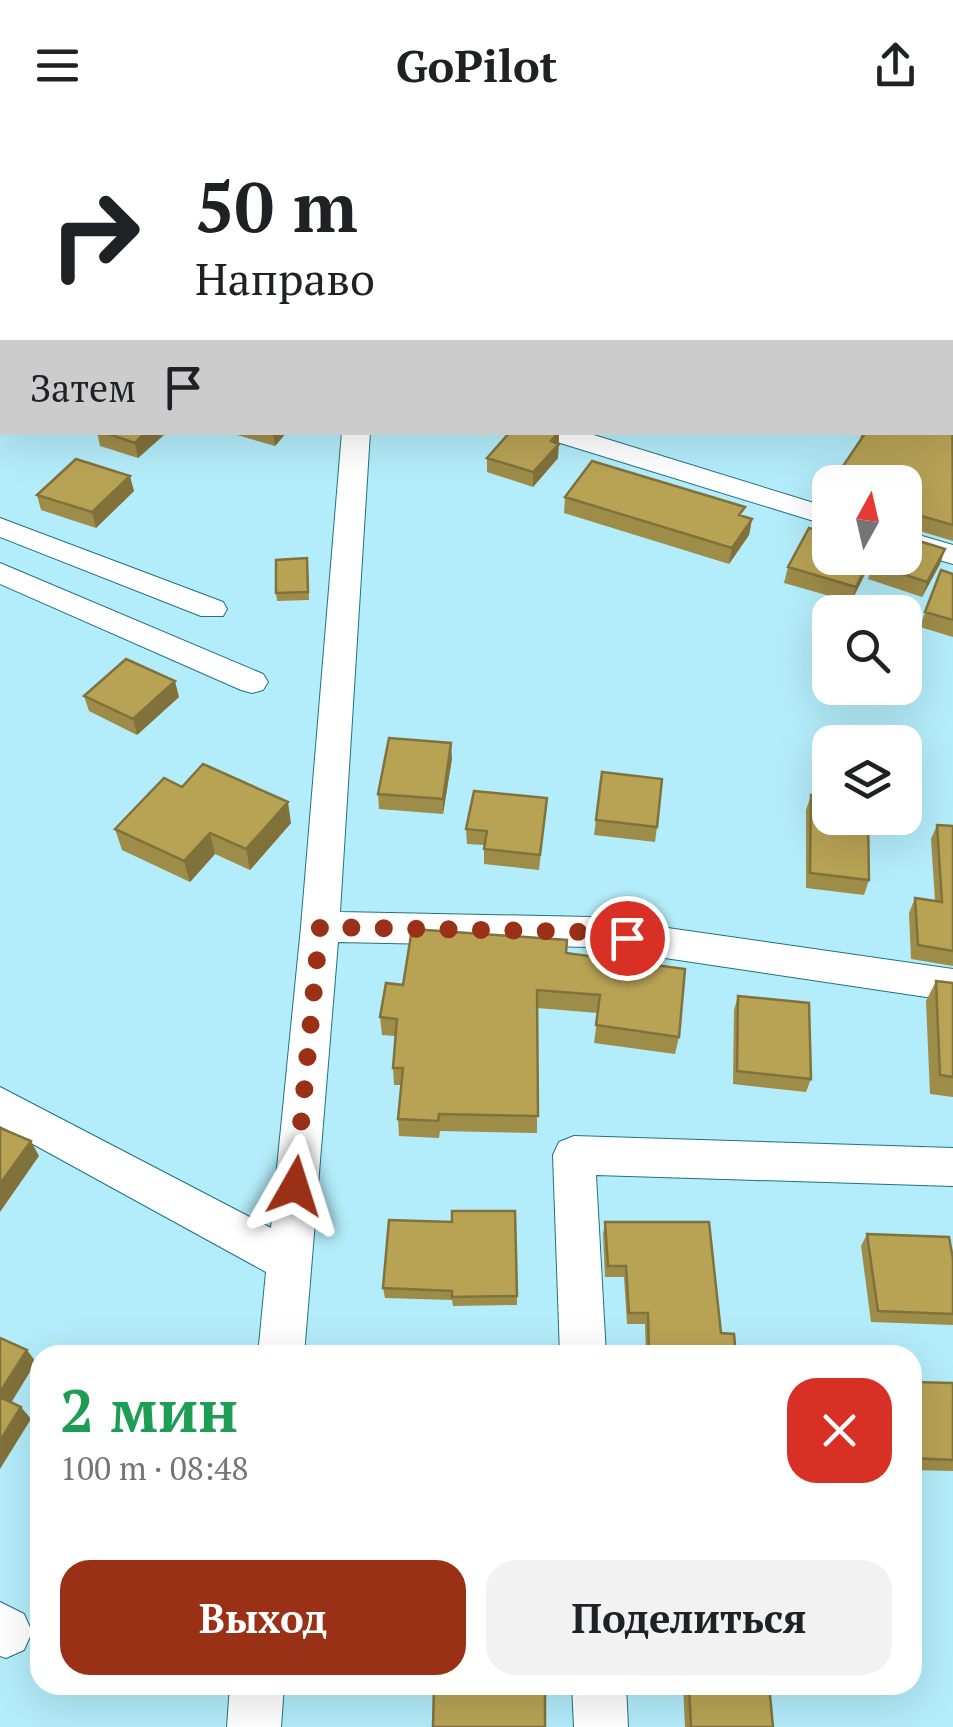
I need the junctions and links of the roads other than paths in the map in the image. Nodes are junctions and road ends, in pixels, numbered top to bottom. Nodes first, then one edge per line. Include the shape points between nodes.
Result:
1 (356, 435) edge
2 (564, 435) edge
3 (812, 511) edge
4 (0, 527) edge
5 (922, 545) edge
6 (953, 555) edge
7 (0, 573) edge
8 (212, 610) dead end
9 (252, 682) dead end
10 (320, 927) junction
11 (953, 986) edge
12 (0, 1106) edge
13 (953, 1168) edge
14 (288, 1260) junction
15 (282, 1345) edge
16 (584, 1345) edge
17 (256, 1695) edge
18 (599, 1695) edge
19 (254, 1727) edge
20 (601, 1727) edge

1 - 10 street
2 - 3 street
4 - 8 street
5 - 6 street
7 - 9 street
10 - 11 street via 591,932
10 - 14 street
12 - 14 street
13 - 16 street via 574,1155
14 - 15 street
17 - 19 street
18 - 20 street

